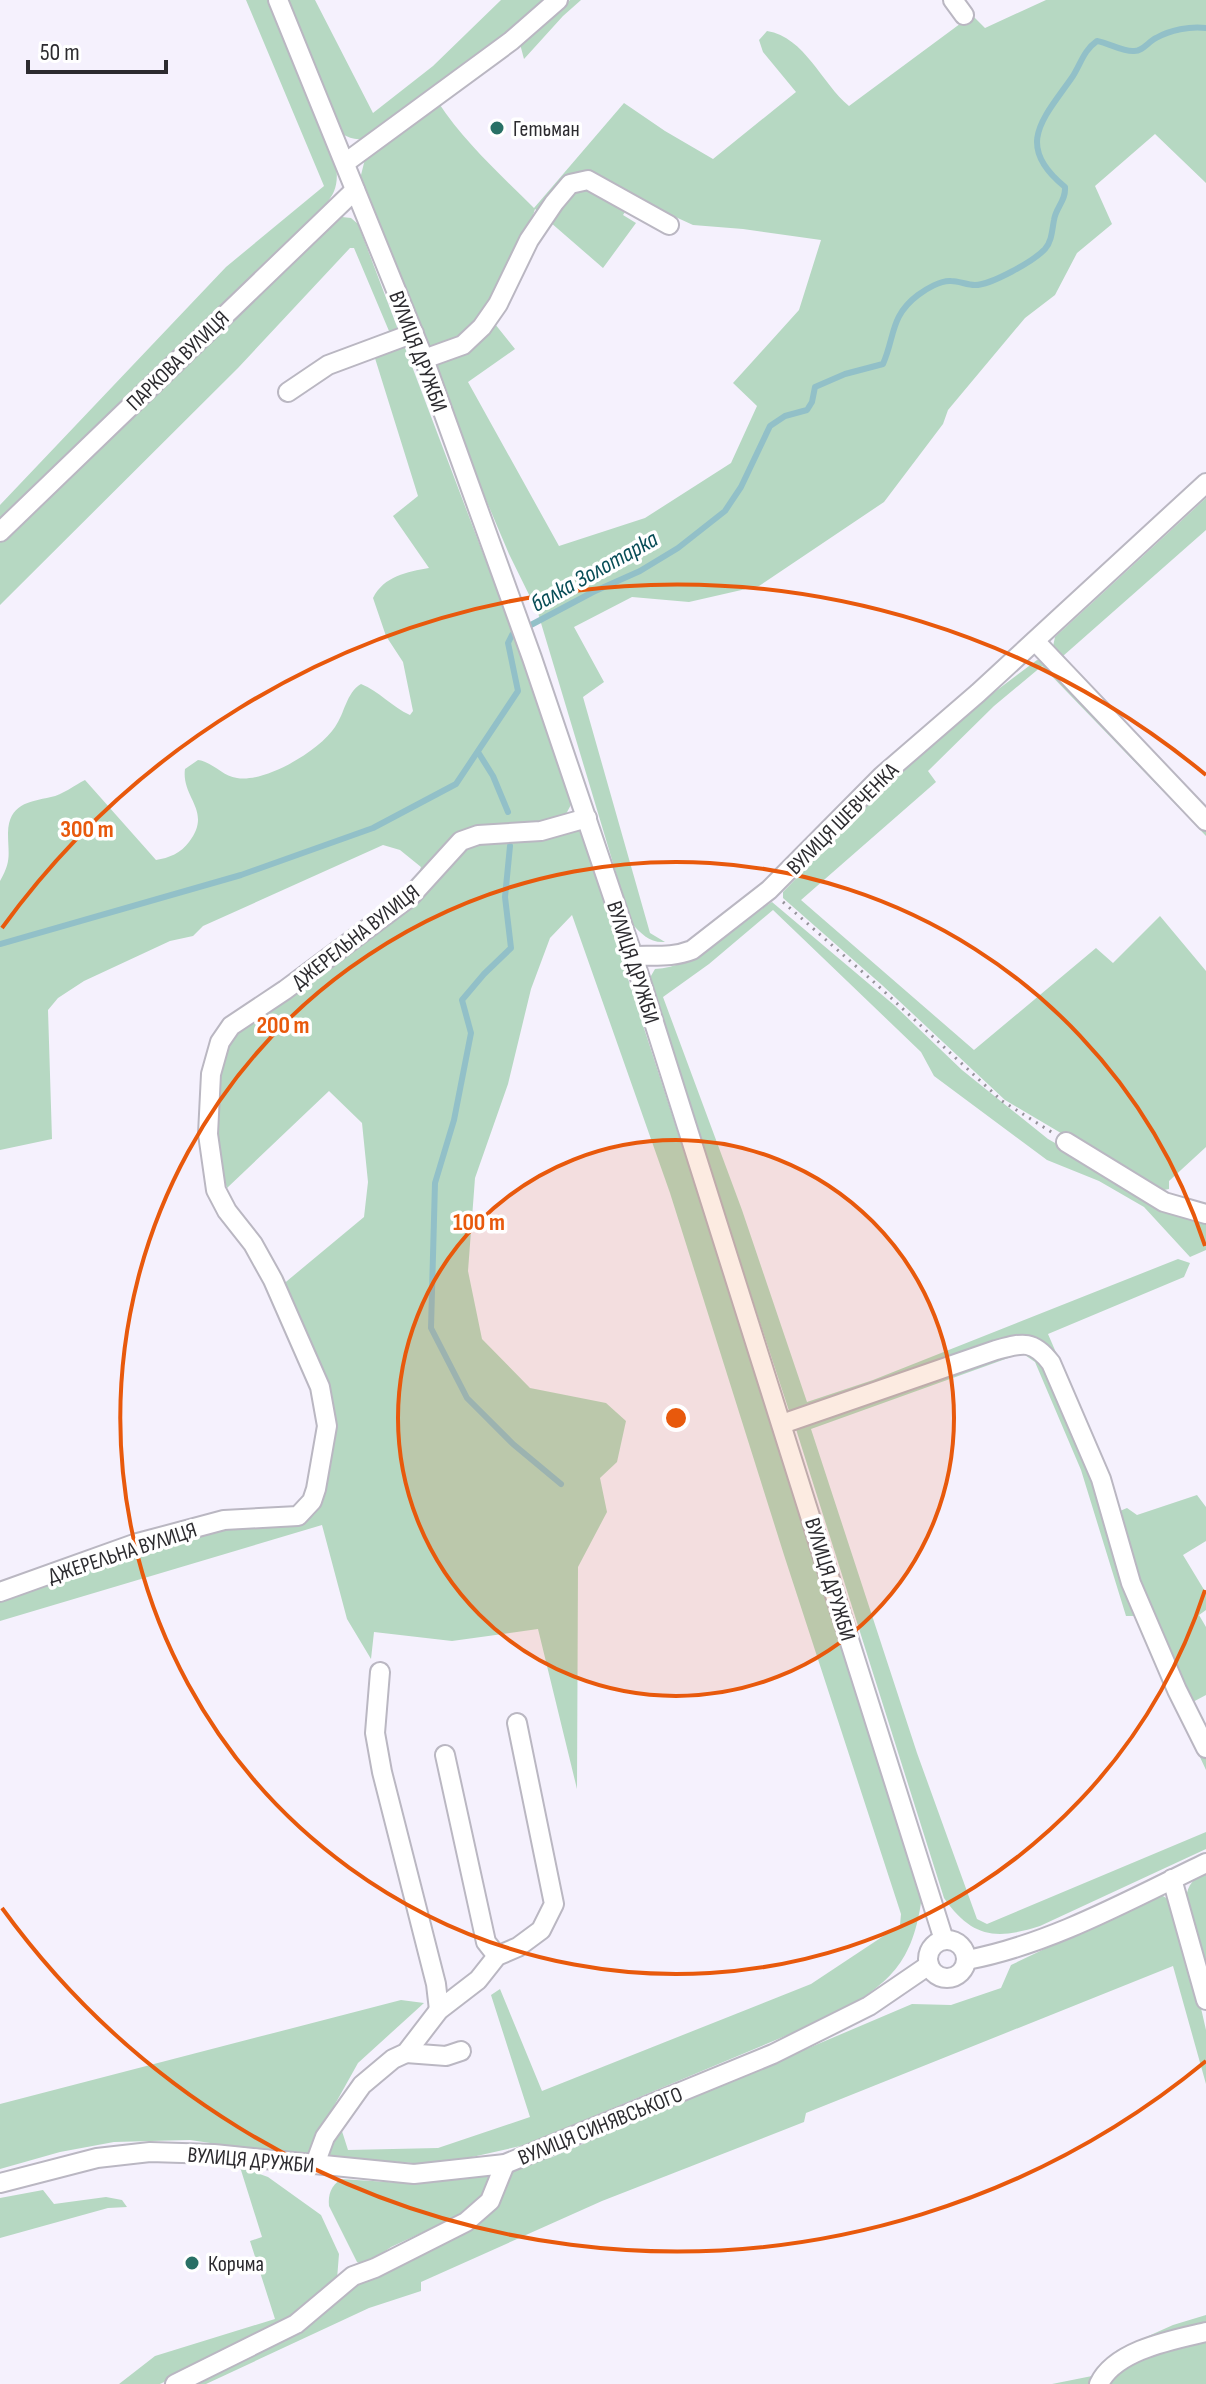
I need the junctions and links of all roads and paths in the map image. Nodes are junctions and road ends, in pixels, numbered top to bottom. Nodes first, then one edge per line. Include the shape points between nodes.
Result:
1 (278, 0) edge
2 (558, 0) edge
3 (345, 163) junction
4 (355, 190) junction
5 (669, 225) dead end
6 (414, 333) junction
7 (424, 359) junction
8 (288, 392) dead end
9 (1206, 483) edge
10 (0, 532) edge
11 (1035, 641) junction
12 (587, 818) junction
13 (1206, 821) edge
14 (769, 890) junction
15 (633, 956) junction
16 (1066, 1142) joint
17 (1206, 1214) edge
18 (782, 1424) junction
19 (0, 1592) edge
20 (380, 1672) dead end
21 (517, 1723) dead end
22 (1206, 1748) edge
23 (445, 1755) dead end
24 (1206, 1863) edge
25 (1172, 1879) junction
26 (944, 1940) junction
27 (497, 1956) junction
28 (967, 1960) junction
29 (929, 1965) junction
30 (1206, 2000) edge
31 (439, 2010) junction
32 (461, 2051) dead end
33 (406, 2053) junction
34 (315, 2164) junction
35 (505, 2164) junction
36 (0, 2183) edge
37 (1206, 2332) edge
38 (175, 2384) edge
39 (1099, 2384) edge

1 - 3 street, ВУЛИЦЯ ДРУЖБИ
2 - 3 street via 475,69
3 - 4 street, ВУЛИЦЯ ДРУЖБИ
4 - 6 street, ВУЛИЦЯ ДРУЖБИ
4 - 10 street, ПАРКОВА ВУЛИЦЯ
5 - 7 street via 588,180 570,184 529,240 482,327 463,345
6 - 7 street, ВУЛИЦЯ ДРУЖБИ
6 - 8 street via 328,365
7 - 12 street, ВУЛИЦЯ ДРУЖБИ
9 - 11 street, ВУЛИЦЯ ШЕВЧЕНКА
11 - 13 street
11 - 14 street, ВУЛИЦЯ ШЕВЧЕНКА via 882,776
12 - 15 street, ВУЛИЦЯ ДРУЖБИ
12 - 19 street, ДЖЕРЕЛЬНА ВУЛИЦЯ via 541,831 461,841 410,897 231,1026 220,1042 211,1074 208,1134 216,1190 273,1280 320,1387 327,1426 316,1489 305,1512 209,1524 134,1544
14 - 15 street, ВУЛИЦЯ ШЕВЧЕНКА via 692,950 678,956
14 - 16 path via 1002,1101
15 - 18 street, ВУЛИЦЯ ДРУЖБИ
16 - 17 street via 1164,1202
18 - 22 street via 996,1350 1015,1345 1040,1349 1051,1363 1101,1479 1150,1632
18 - 26 street, ВУЛИЦЯ ДРУЖБИ
20 - 31 street via 375,1733
21 - 27 street via 554,1904 541,1930
23 - 27 street via 486,1942
24 - 25 street
25 - 28 street via 1035,1942
25 - 30 street
26 - 28 street via 957,1942
26 - 29 street via 929,1952
27 - 31 street via 478,1980
28 - 29 street via 962,1972 950,1979 937,1976
29 - 35 street, ВУЛИЦЯ СИНЯВСЬКОГО via 869,2006 773,2054
31 - 33 street
32 - 33 street via 446,2056
33 - 34 street via 362,2085 325,2137
34 - 35 street, ВУЛИЦЯ ДРУЖБИ via 414,2174
34 - 36 street, ВУЛИЦЯ ДРУЖБИ via 150,2152 97,2158
35 - 38 street, ВУЛИЦЯ СИНЯВСЬКОГО via 490,2201 466,2222 353,2276 296,2324
37 - 39 street via 1117,2361

